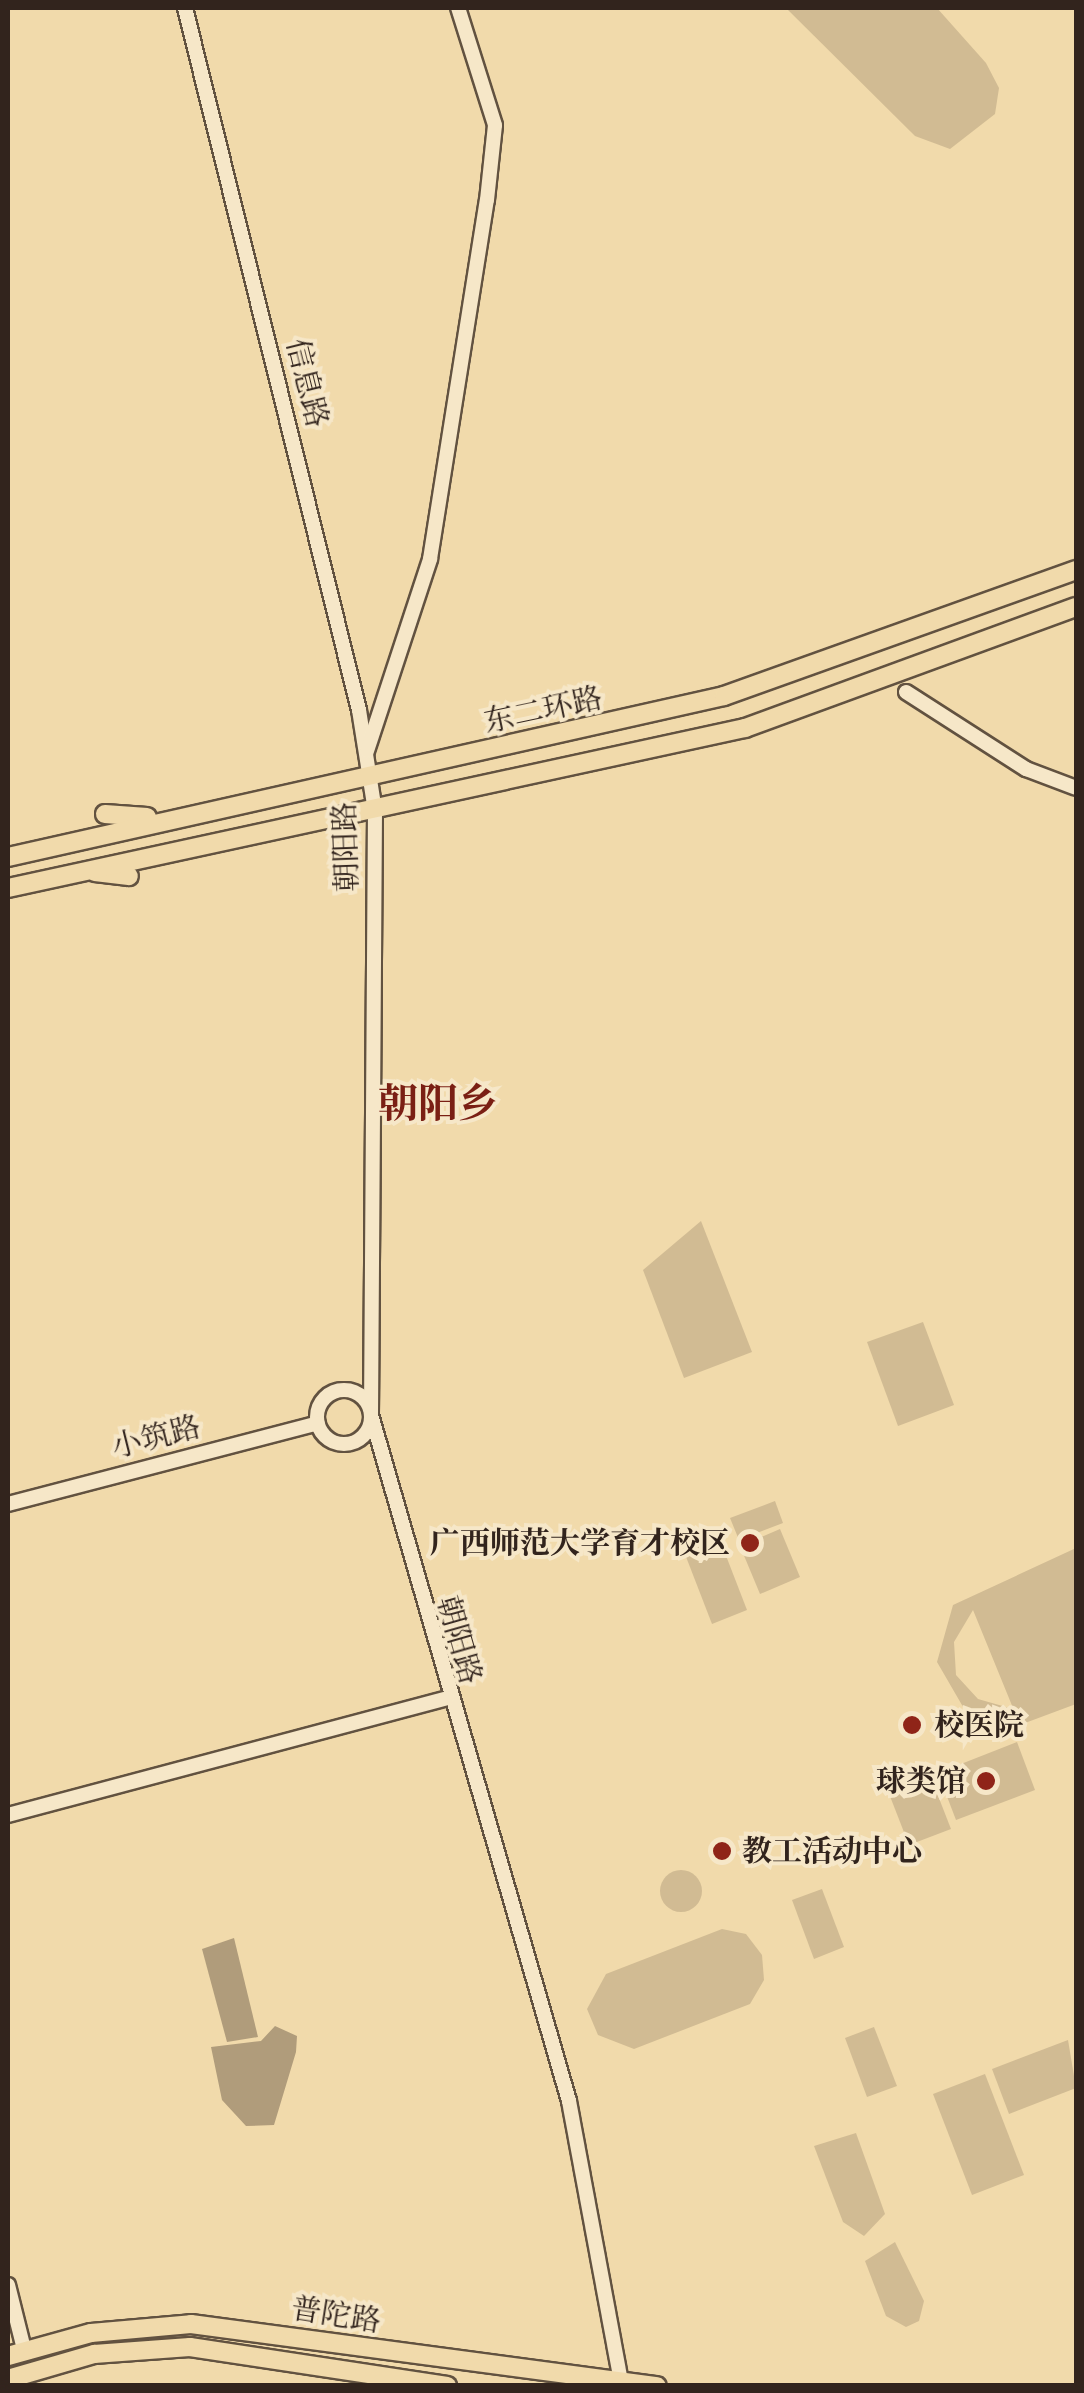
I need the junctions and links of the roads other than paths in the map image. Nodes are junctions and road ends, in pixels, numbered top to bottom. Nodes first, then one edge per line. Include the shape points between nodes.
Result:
1 (185, 8) edge
2 (458, 8) edge
3 (1076, 570) edge
4 (1076, 607) edge
5 (906, 692) dead end
6 (366, 752) junction
7 (369, 774) junction
8 (1076, 788) edge
9 (375, 811) junction
10 (105, 814) dead end
11 (168, 818) junction
12 (8, 857) edge
13 (74, 870) junction
14 (129, 876) dead end
15 (8, 888) edge
16 (371, 1415) junction
17 (318, 1423) junction
18 (8, 1504) edge
19 (447, 1698) junction
20 (8, 1815) edge
21 (8, 2285) edge
22 (16, 2352) edge
23 (8, 2379) edge
24 (622, 2383) edge
25 (447, 2386) edge
26 (657, 2386) edge

1 - 6 street, 信息路
2 - 6 street via 494,125 487,200 430,559
3 - 7 main road, 东二环路 via 724,696
4 - 9 main road via 745,728
5 - 8 street via 1026,770
6 - 7 street, 信息路
7 - 9 street, 朝阳路
7 - 11 main road, 东二环路
9 - 13 main road
9 - 16 street, 朝阳路
10 - 11 main road
11 - 12 main road, 东二环路
13 - 14 main road
13 - 15 main road
16 - 17 street via 353,1443 328,1438
16 - 17 street via 357,1394 340,1391 320,1406
16 - 19 street, 朝阳路
17 - 18 street, 小筑路
19 - 20 street
19 - 24 street, 朝阳路 via 569,2101
21 - 22 street
22 - 24 main road, 普陀路 via 191,2324
23 - 25 main road, 普陀路 via 94,2354 190,2348
24 - 26 main road, 普陀路

